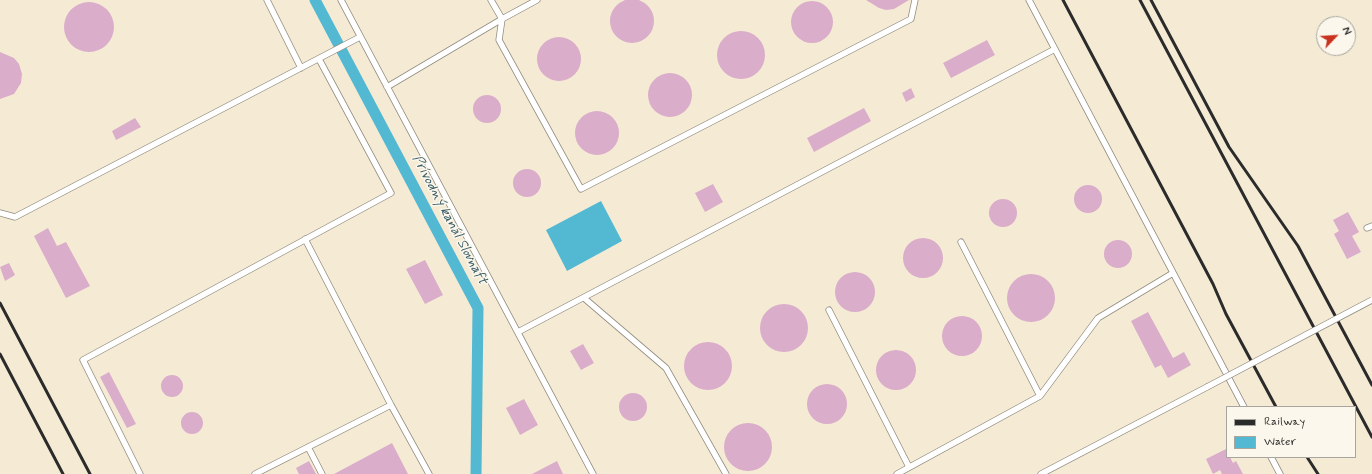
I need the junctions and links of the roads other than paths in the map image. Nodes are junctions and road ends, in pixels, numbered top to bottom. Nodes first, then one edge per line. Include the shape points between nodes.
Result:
1 (267, 0) edge
2 (341, 0) edge
3 (492, 0) edge
4 (537, 0) edge
5 (915, 0) edge
6 (1029, 0) edge
7 (502, 19) junction
8 (360, 37) junction
9 (1055, 49) junction
10 (319, 58) junction
11 (301, 68) junction
12 (387, 87) junction
13 (0, 213) edge
14 (305, 239) junction
15 (961, 242) dead end
16 (1173, 273) junction
17 (584, 298) junction
18 (1372, 300) edge
19 (829, 310) dead end
20 (518, 332) junction
21 (1040, 396) junction
22 (390, 405) junction
23 (1243, 406) edge
24 (308, 447) junction
25 (1271, 458) edge
26 (910, 467) junction
27 (140, 474) edge
28 (255, 474) edge
29 (322, 474) edge
30 (429, 474) edge
31 (593, 474) edge
32 (726, 474) edge
33 (897, 474) edge
34 (1041, 474) edge
35 (1280, 474) edge

1 - 11 lane
2 - 8 lane
3 - 7 lane
4 - 7 lane
5 - 7 lane via 910,19 582,190 499,40
6 - 9 lane
7 - 12 lane
8 - 10 lane
8 - 12 lane
9 - 16 lane
9 - 17 lane
10 - 11 lane
10 - 14 lane via 391,193
11 - 13 lane via 15,217
12 - 20 lane
14 - 22 lane
14 - 27 lane via 83,360
15 - 21 lane
16 - 21 lane via 1098,318
16 - 23 lane
17 - 20 lane
17 - 32 lane via 666,368
18 - 34 lane, bridge
19 - 26 lane
20 - 31 lane
21 - 26 lane
22 - 24 lane
22 - 30 lane
24 - 28 lane
24 - 29 lane
25 - 35 lane
26 - 33 lane

